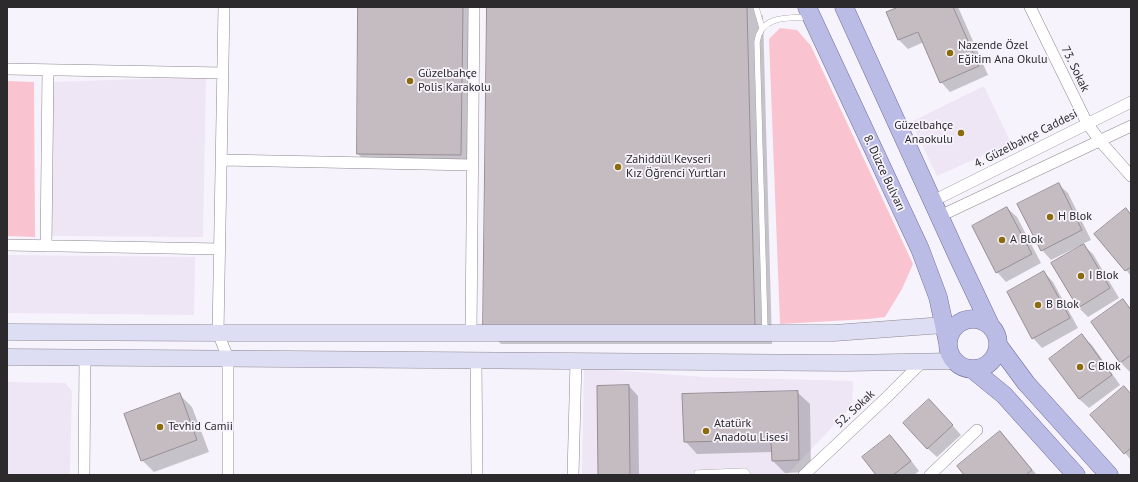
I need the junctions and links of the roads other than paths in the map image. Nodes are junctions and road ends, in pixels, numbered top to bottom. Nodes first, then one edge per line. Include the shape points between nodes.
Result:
1 (224, 7) edge
2 (474, 7) edge
3 (756, 7) edge
4 (844, 7) edge
5 (1030, 7) edge
6 (809, 12) edge
7 (762, 28) junction
8 (7, 69) edge
9 (48, 70) junction
10 (223, 73) junction
11 (1131, 102) edge
12 (1087, 123) junction
13 (1131, 126) edge
14 (1100, 141) junction
15 (222, 160) junction
16 (472, 165) junction
17 (1131, 176) edge
18 (936, 208) junction
19 (7, 245) edge
20 (46, 246) junction
21 (220, 250) junction
22 (950, 325) junction
23 (991, 327) junction
24 (7, 332) edge
25 (218, 333) junction
26 (471, 333) junction
27 (765, 333) junction
28 (998, 345) junction
29 (7, 357) edge
30 (85, 357) junction
31 (228, 358) junction
32 (476, 360) junction
33 (576, 361) junction
34 (955, 361) junction
35 (922, 362) junction
36 (972, 369) junction
37 (977, 430) dead end
38 (697, 473) dead end
39 (1072, 474) edge
40 (84, 475) edge
41 (228, 475) edge
42 (478, 475) edge
43 (573, 475) edge
44 (748, 475) edge
45 (804, 475) edge
46 (930, 475) edge
47 (1109, 475) edge

1 - 10 street
2 - 16 street
3 - 7 lane
4 - 18 main road
5 - 12 street, 73. Sokak
6 - 7 lane via 778,19
6 - 22 main road, 8. Düzce Bulvarı via 920,249
7 - 27 lane via 756,42
8 - 9 street
9 - 10 street
9 - 20 street
10 - 15 street
11 - 12 street, 4. Güzelbahçe Caddesi
12 - 14 street, 73. Sokak
12 - 18 street, 4. Güzelbahçe Caddesi
13 - 14 street
14 - 17 street, 73. Sokak
14 - 18 street
15 - 16 street
15 - 21 street
16 - 26 street
18 - 23 main road
19 - 20 street
20 - 21 street
21 - 25 street
22 - 23 main road via 978,319
22 - 27 main road via 834,333
22 - 34 main road, 8. Düzce Bulvarı via 948,350
23 - 28 main road
24 - 25 main road
25 - 26 main road
25 - 31 street
26 - 27 main road
28 - 36 main road via 993,359 987,365
28 - 47 main road via 1026,383
29 - 30 main road
30 - 31 main road
30 - 40 street
31 - 32 main road
31 - 41 street
32 - 33 main road
32 - 42 street
33 - 35 main road
33 - 43 street
34 - 35 main road
34 - 36 main road
35 - 45 street, 52. Sokak
36 - 39 main road via 1004,395
37 - 46 street
38 - 44 lane via 745,471

